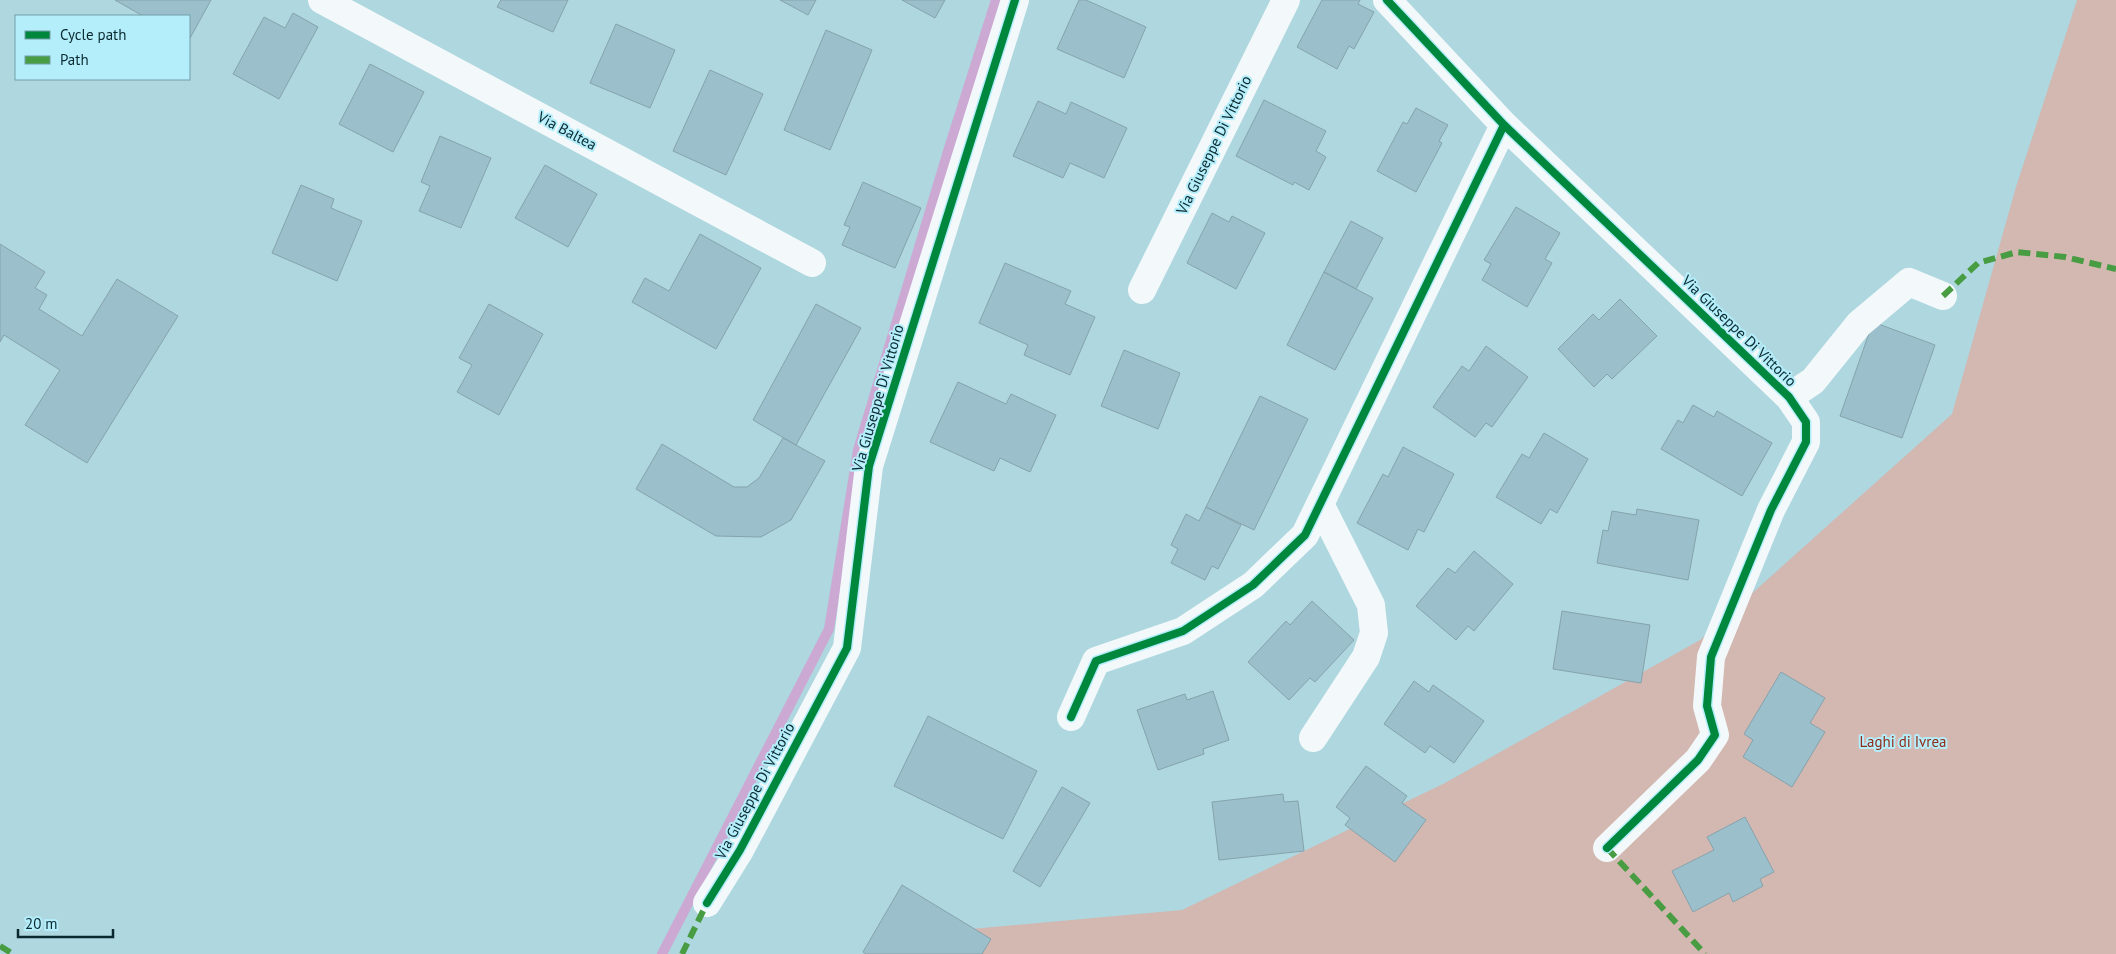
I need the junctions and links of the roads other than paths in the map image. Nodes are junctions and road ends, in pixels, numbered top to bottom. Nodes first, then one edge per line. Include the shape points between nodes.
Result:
1 (322, 0) edge
2 (1015, 0) edge
3 (1286, 0) edge
4 (1388, 0) edge
5 (1504, 125) junction
6 (812, 263) dead end
7 (1142, 290) dead end
8 (1943, 296) dead end
9 (1789, 397) junction
10 (1320, 504) junction
11 (1071, 717) dead end
12 (1313, 738) dead end
13 (1608, 848) dead end
14 (707, 903) dead end

1 - 6 street, Via Baltea
2 - 14 street, Via Giuseppe Di Vittorio via 869,466 847,648 740,850
3 - 7 street, Via Giuseppe Di Vittorio
4 - 5 street, Via Giuseppe Di Vittorio
5 - 9 street, Via Giuseppe Di Vittorio
5 - 10 street
8 - 9 street via 1909,282 1859,324 1813,382
9 - 13 street, Via Giuseppe Di Vittorio via 1806,422 1806,442 1771,510 1711,658 1707,706 1715,735 1698,760
10 - 11 street via 1305,535 1253,585 1183,631 1096,661
10 - 12 street via 1371,605 1374,633 1366,657

